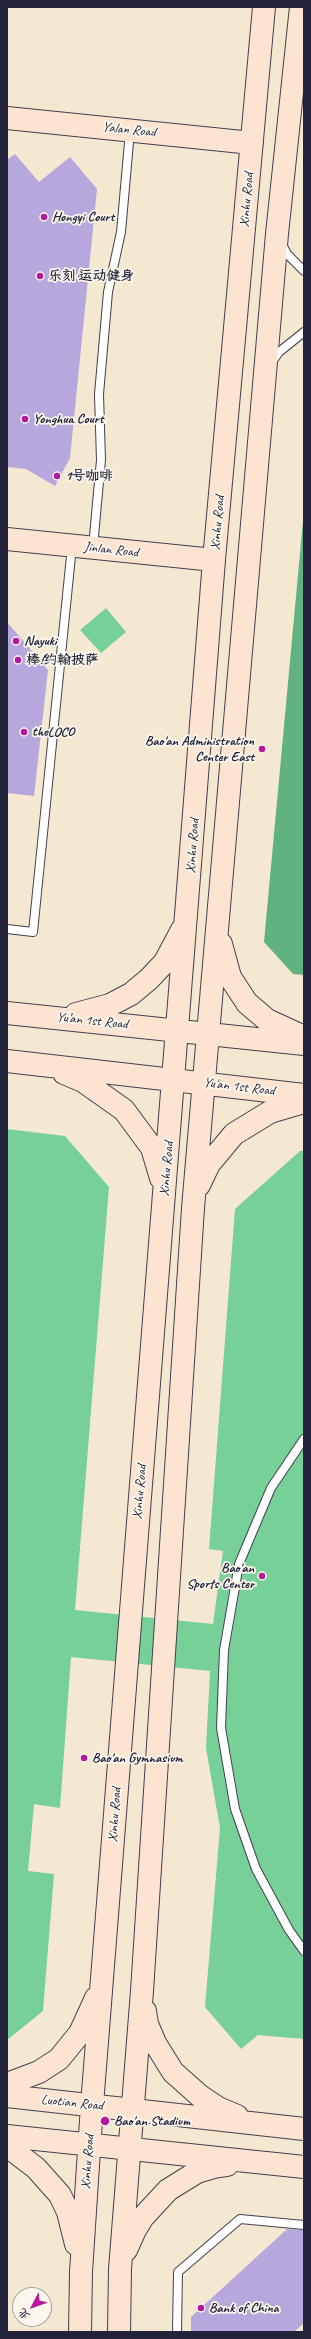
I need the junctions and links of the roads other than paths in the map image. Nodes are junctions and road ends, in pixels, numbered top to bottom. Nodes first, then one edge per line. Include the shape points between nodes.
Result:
1 (264, 7) edge
2 (301, 7) edge
3 (7, 118) edge
4 (130, 130) junction
5 (252, 143) junction
6 (277, 234) junction
7 (304, 271) edge
8 (304, 332) edge
9 (266, 371) junction
10 (226, 424) junction
11 (260, 431) junction
12 (7, 539) edge
13 (83, 547) junction
14 (214, 560) junction
15 (187, 918) junction
16 (218, 921) junction
17 (7, 929) edge
18 (7, 1013) edge
19 (41, 1016) junction
20 (178, 1030) junction
21 (208, 1034) junction
22 (304, 1037) edge
23 (304, 1044) edge
24 (7, 1061) edge
25 (42, 1064) junction
26 (174, 1080) junction
27 (204, 1083) junction
28 (304, 1095) edge
29 (304, 1102) edge
30 (164, 1207) junction
31 (193, 1208) junction
32 (158, 1273) junction
33 (188, 1277) junction
34 (304, 1439) edge
35 (304, 1951) edge
36 (103, 1980) junction
37 (142, 1991) junction
38 (7, 2084) edge
39 (7, 2096) edge
40 (92, 2105) junction
41 (132, 2109) junction
42 (260, 2125) junction
43 (304, 2129) edge
44 (7, 2136) edge
45 (90, 2145) junction
46 (7, 2146) edge
47 (129, 2149) junction
48 (253, 2162) junction
49 (304, 2167) edge
50 (304, 2224) edge
51 (120, 2269) junction
52 (81, 2272) junction
53 (80, 2332) edge
54 (119, 2332) edge
55 (177, 2332) edge

1 - 5 main road, Xinhu Road
2 - 6 main road, Xinhu Road
3 - 4 main road, Yalan Road
4 - 5 main road, Yalan Road
4 - 13 lane via 121,232 108,292 98,394 101,460
5 - 10 main road, Xinhu Road
6 - 7 lane via 287,254
6 - 9 main road, Xinhu Road
8 - 9 lane via 279,352
9 - 11 main road, Xinhu Road
10 - 11 main road via 229,436 240,444 253,442
10 - 14 main road, Xinhu Road
11 - 16 main road, Xinhu Road
12 - 13 main road, Jinlan Road
13 - 14 main road, Jinlan Road
13 - 17 lane via 33,932
14 - 15 main road, Xinhu Road
15 - 19 main road via 165,962 130,994 110,1005 88,1012
15 - 20 main road, Xinhu Road
16 - 21 main road, Xinhu Road
16 - 22 main road via 222,954 238,992 267,1020
18 - 19 main road, Yu’an 1st Road
19 - 20 main road, Yu’an 1st Road
20 - 21 main road
20 - 26 main road, Xinhu Road
21 - 23 main road
21 - 27 main road, Xinhu Road
24 - 25 main road
25 - 26 main road
25 - 30 main road via 88,1084 124,1110 136,1123 158,1163
26 - 27 main road, Yu'an 1st Road
26 - 30 main road, Xinhu Road
27 - 28 main road, Yu'an 1st Road
27 - 31 main road, Xinhu Road
29 - 31 main road via 270,1112 234,1134 209,1164
30 - 32 main road, Xinhu Road
31 - 33 main road, Xinhu Road
32 - 33 main road via 164,1262 178,1259 185,1265
32 - 36 main road, Xinhu Road
33 - 37 main road, Xinhu Road
34 - 35 lane via 271,1488 239,1564 224,1650 221,1728 235,1809 256,1869 289,1930
36 - 38 main road via 80,2032 64,2053 39,2072
36 - 40 main road, Xinhu Road
37 - 41 main road, Xinhu Road
37 - 42 main road via 146,2024 173,2072 218,2108
39 - 40 main road, Luotian Road
40 - 41 main road, Luotian Road
40 - 45 main road, Xinhu Road
41 - 42 main road, Luotian Road
41 - 47 main road, Xinhu Road
42 - 43 main road, Luotian Road
44 - 45 main road
45 - 47 main road
45 - 52 main road, Xinhu Road
46 - 52 main road via 36,2168 60,2195 74,2233
47 - 48 main road
47 - 51 main road, Xinhu Road
48 - 49 main road
48 - 51 main road via 197,2172 168,2190 154,2203 135,2230
50 - 55 lane via 240,2219 178,2272
51 - 54 main road, Xinhu Road
52 - 53 main road, Xinhu Road

